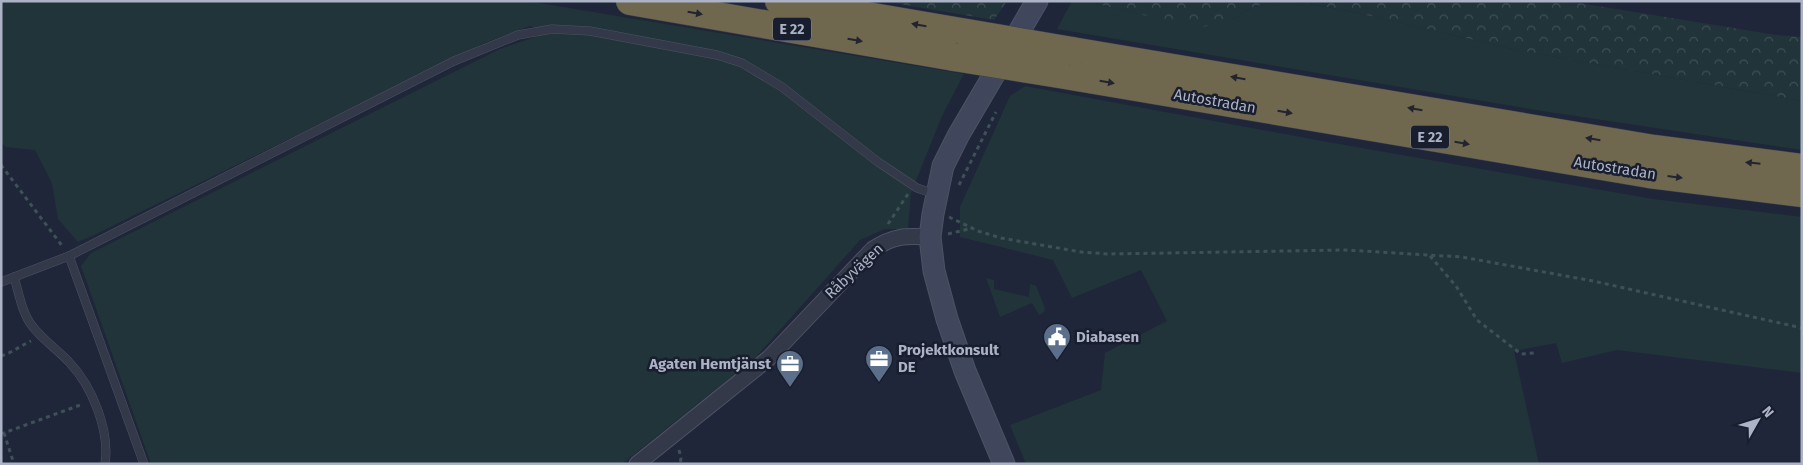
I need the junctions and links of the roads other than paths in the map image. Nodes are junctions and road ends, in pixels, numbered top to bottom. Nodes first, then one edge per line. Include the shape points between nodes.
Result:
1 (630, 1) edge
2 (779, 1) edge
3 (1037, 1) edge
4 (1066, 62) junction
5 (1802, 168) edge
6 (1802, 193) edge
7 (941, 202) junction
8 (930, 237) junction
9 (70, 256) junction
10 (14, 277) junction
11 (1, 282) edge
12 (105, 464) edge
13 (144, 464) edge
14 (637, 464) edge
15 (1004, 464) edge

1 -> 4 highway, Autostradan / E 22, bridge via 954,57
4 -> 2 highway, Autostradan / E 22, bridge via 967,33
3 - 7 street via 958,136 944,166
5 -> 4 highway, Autostradan / E 22 via 1644,148
4 -> 6 highway, Autostradan / E 22 via 1640,172
7 - 8 street
7 - 9 lane via 878,162 782,87 742,63 717,54 590,31 552,29 518,35 454,61
8 - 14 street, Råbyvägen via 899,237 873,248 769,358
8 - 15 street via 934,271 947,319
9 - 10 lane
9 - 13 lane
10 - 11 lane
10 - 12 lane via 33,328 81,376 94,400 104,439

